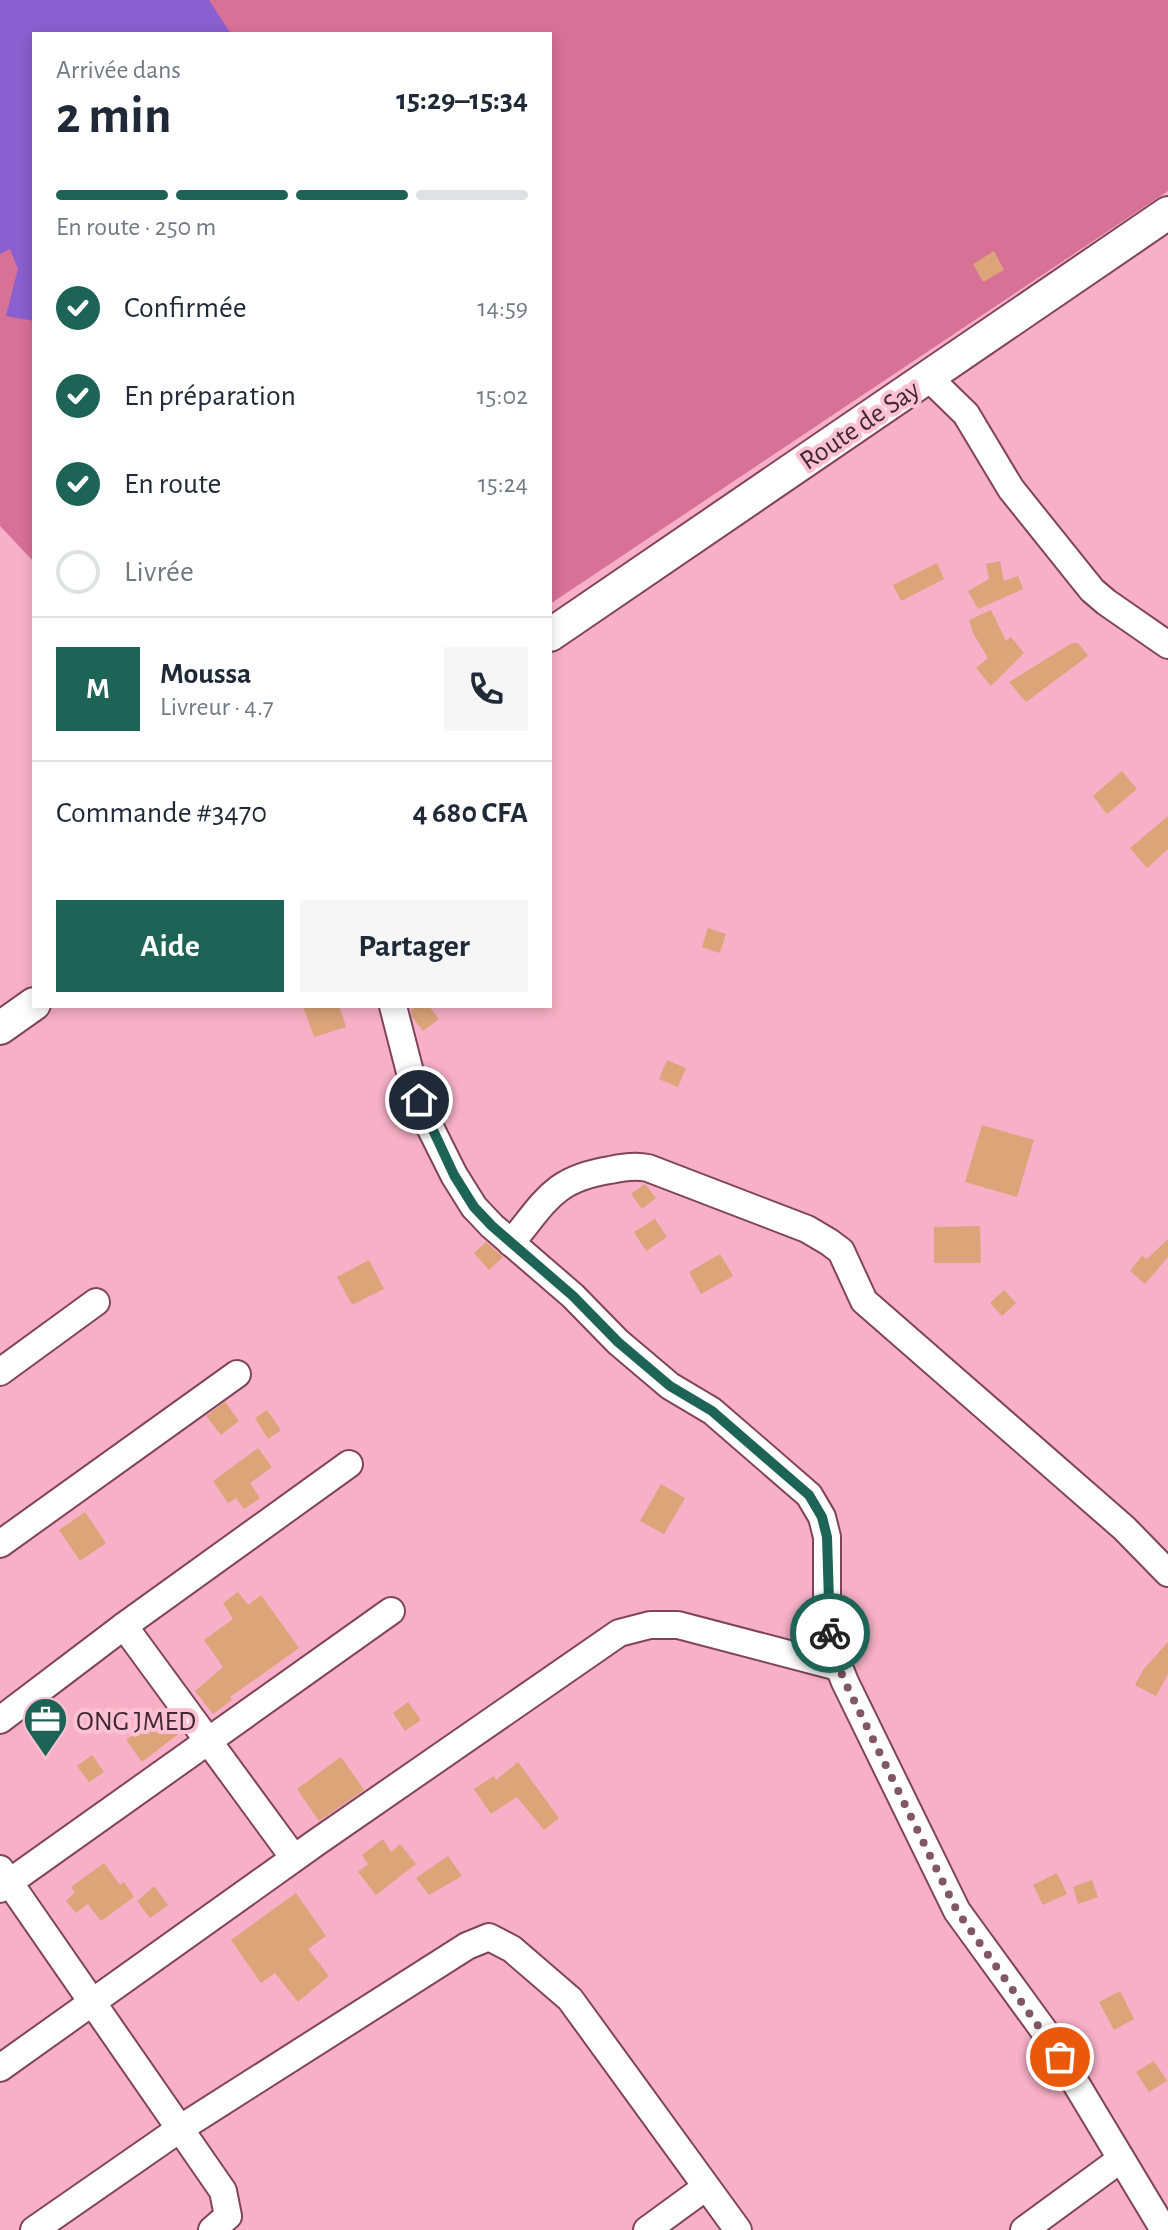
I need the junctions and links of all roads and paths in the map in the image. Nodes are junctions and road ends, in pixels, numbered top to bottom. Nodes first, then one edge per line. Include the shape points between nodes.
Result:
1 (1168, 213) edge
2 (928, 377) junction
3 (552, 634) edge
4 (1168, 645) edge
5 (32, 1005) edge
6 (394, 1008) edge
7 (0, 1028) edge
8 (511, 1243) junction
9 (96, 1302) dead end
10 (0, 1372) edge
11 (237, 1374) dead end
12 (349, 1464) dead end
13 (0, 1544) edge
14 (1168, 1573) edge
15 (391, 1611) dead end
16 (124, 1626) junction
17 (838, 1667) junction
18 (0, 1720) edge
19 (210, 1740) junction
20 (294, 1858) junction
21 (3, 1880) edge
22 (93, 2002) junction
23 (0, 2068) edge
24 (181, 2128) junction
25 (1121, 2159) junction
26 (706, 2187) junction
27 (34, 2230) edge
28 (212, 2230) edge
29 (647, 2230) edge
30 (738, 2230) edge
31 (1024, 2230) edge
32 (1164, 2230) edge

1 - 2 main road, Route de Say
2 - 3 main road, Route de Say
2 - 4 street via 973,422 1011,489 1092,590
5 - 7 main road
6 - 8 street via 428,1123 474,1207
8 - 14 street via 567,1182 632,1166 807,1229 841,1251 864,1301 1124,1528
8 - 17 street via 670,1386 712,1411 809,1495 827,1537 827,1618
9 - 10 street
11 - 13 street
12 - 16 street
15 - 19 street
16 - 18 street
16 - 19 street
17 - 20 street via 678,1625 619,1633
17 - 25 street via 957,1911 1045,2032
19 - 20 street
19 - 21 street
20 - 22 street
21 - 22 street
22 - 23 street
22 - 24 street
24 - 26 street via 489,1937 512,1949 570,1999
24 - 27 street
24 - 28 street via 227,2204 228,2216
25 - 31 street
25 - 32 street
26 - 29 street
26 - 30 street

